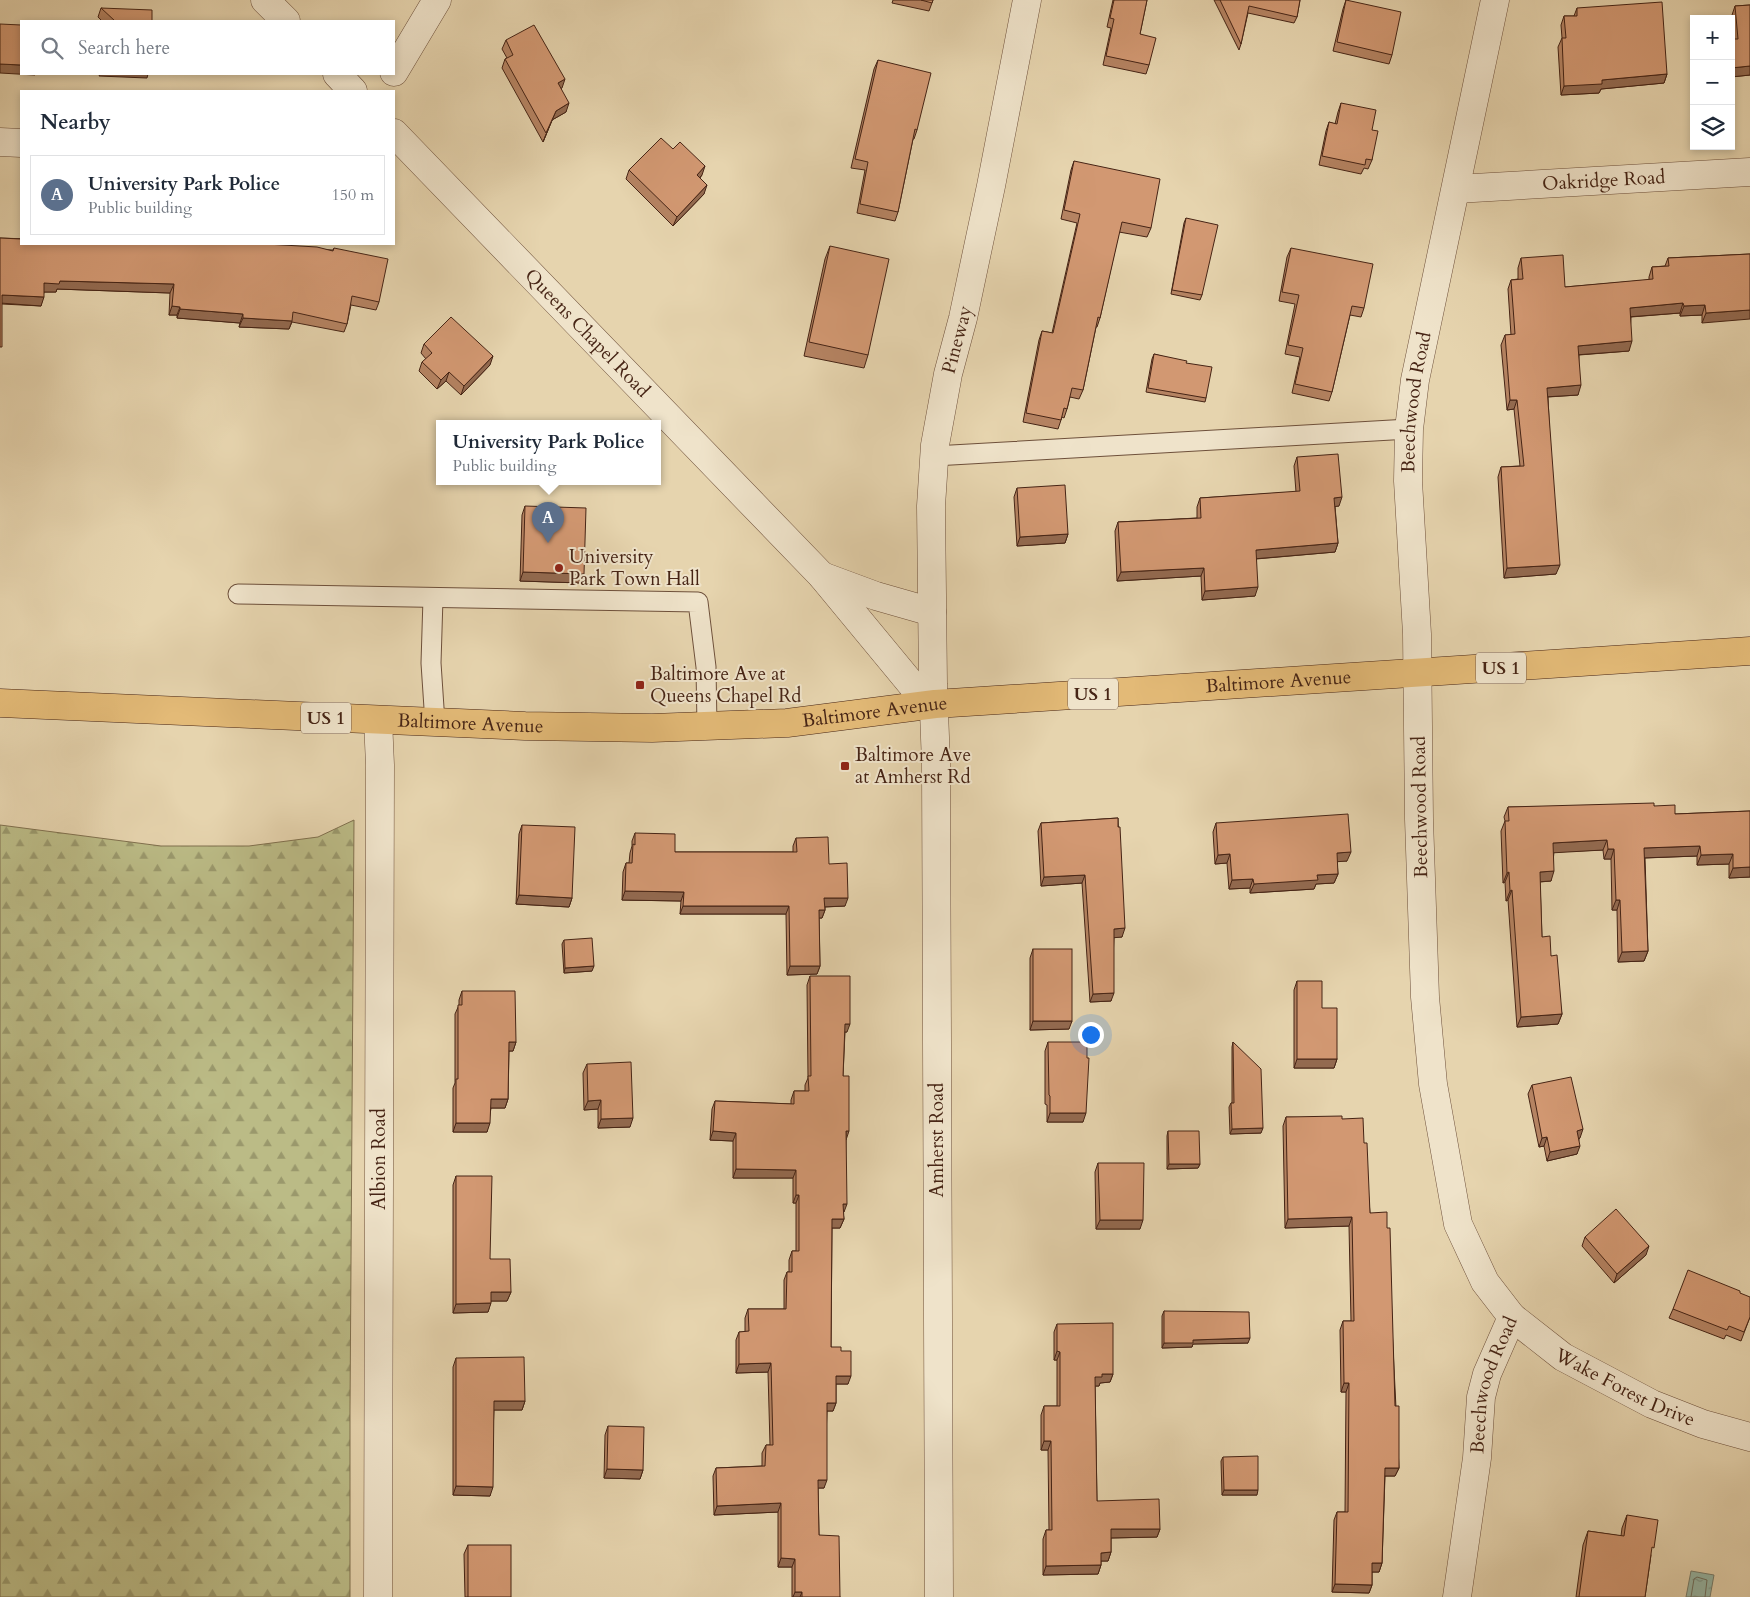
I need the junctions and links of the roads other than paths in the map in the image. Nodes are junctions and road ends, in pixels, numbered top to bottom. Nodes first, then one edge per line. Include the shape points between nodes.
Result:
1 (265, 0) edge
2 (437, 0) edge
3 (1027, 0) edge
4 (1495, 0) edge
5 (285, 20) edge
6 (395, 70) edge
7 (338, 75) edge
8 (392, 75) edge
9 (353, 90) edge
10 (383, 90) edge
11 (395, 134) edge
12 (0, 142) edge
13 (20, 143) edge
14 (1750, 172) edge
15 (1456, 189) junction
16 (1409, 429) junction
17 (934, 456) junction
18 (822, 576) junction
19 (238, 594) dead end
20 (433, 598) junction
21 (932, 612) junction
22 (1750, 651) edge
23 (1418, 674) junction
24 (934, 694) junction
25 (0, 703) edge
26 (378, 720) junction
27 (435, 723) junction
28 (707, 727) junction
29 (1512, 1317) junction
30 (1750, 1437) edge
31 (378, 1597) edge
32 (938, 1597) edge
33 (1457, 1597) edge

1 - 5 street
2 - 6 street
3 - 17 street, Pineway via 987,205 943,398
4 - 15 street, Beechwood Road
7 - 9 street
8 - 10 street
11 - 18 street, Queens Chapel Road
12 - 13 street
14 - 15 street, Oakridge Road
15 - 16 street, Beechwood Road via 1415,380
16 - 17 lane
16 - 23 street, Beechwood Road via 1408,481
17 - 21 street, Pineway
18 - 21 street, Queens Chapel Road
18 - 24 street, Queens Chapel Road via 917,691
19 - 20 lane
20 - 27 lane via 431,663
20 - 28 lane via 698,602 706,667
21 - 24 street, Pineway
22 - 23 main road, Baltimore Avenue / US 1
23 - 24 main road, Baltimore Avenue / US 1
23 - 29 street, Beechwood Road via 1425,997 1433,1084 1458,1224 1486,1282
24 - 28 main road, Baltimore Avenue / US 1 via 787,723
24 - 32 street, Amherst Road
25 - 26 main road, Baltimore Avenue / US 1
26 - 27 main road, Baltimore Avenue / US 1
26 - 31 street, Albion Road
27 - 28 main road, Baltimore Avenue / US 1 via 590,728
29 - 30 street, Wake Forest Drive via 1563,1357 1652,1404 1703,1424
29 - 33 street, Beechwood Road via 1481,1397 1477,1458

